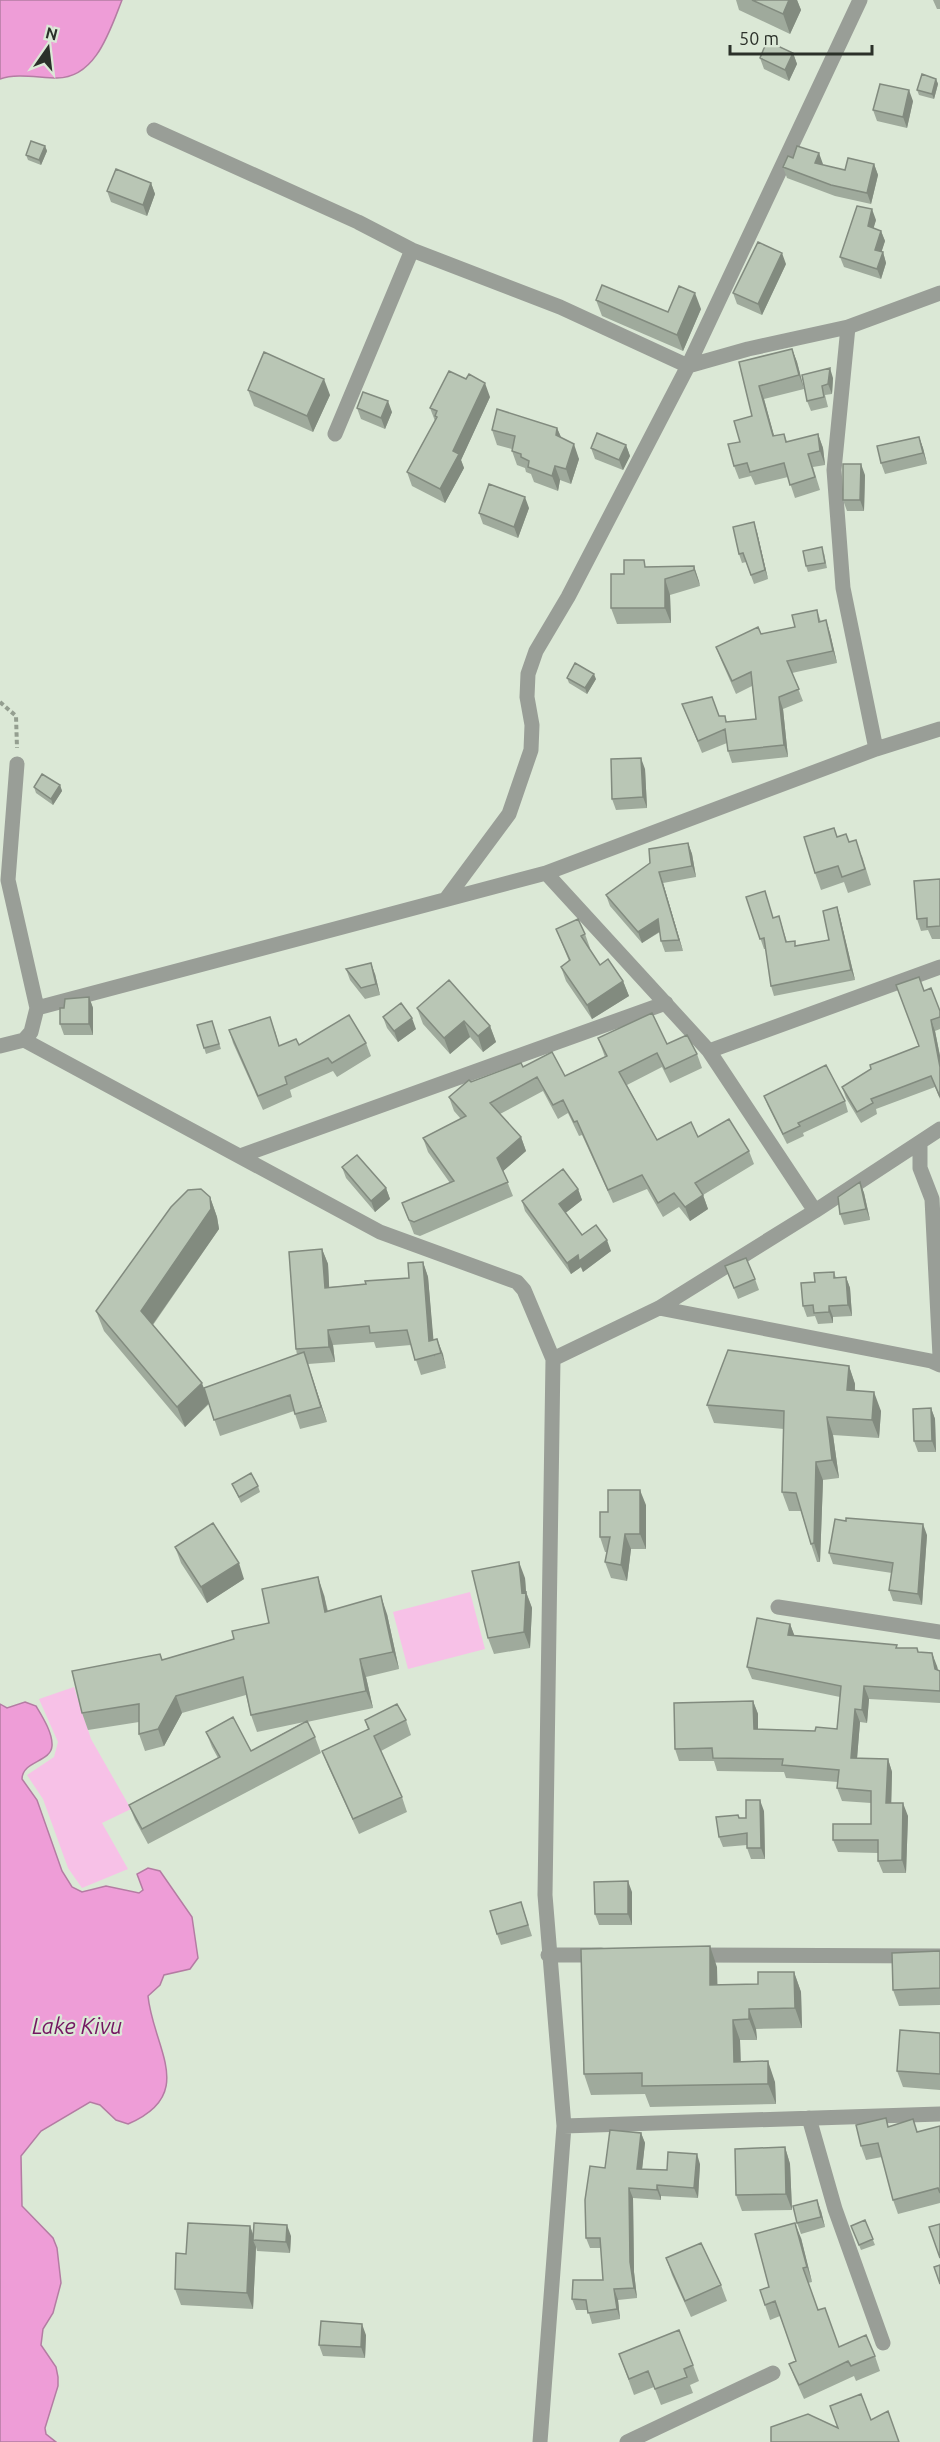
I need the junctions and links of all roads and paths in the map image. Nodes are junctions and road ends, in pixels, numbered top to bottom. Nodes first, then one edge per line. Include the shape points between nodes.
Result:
1 (860, 0) edge
2 (154, 130) dead end
3 (412, 250) junction
4 (940, 293) edge
5 (848, 327) junction
6 (688, 366) junction
7 (335, 434) dead end
8 (0, 702) edge
9 (940, 729) edge
10 (876, 749) junction
11 (18, 764) joint
12 (546, 873) junction
13 (446, 899) junction
14 (940, 967) edge
15 (666, 1003) junction
16 (37, 1008) junction
17 (24, 1040) junction
18 (0, 1046) edge
19 (709, 1051) junction
20 (940, 1129) edge
21 (920, 1144) junction
22 (240, 1156) junction
23 (815, 1211) junction
24 (658, 1308) junction
25 (940, 1356) edge
26 (553, 1359) junction
27 (940, 1365) edge
28 (778, 1607) dead end
29 (940, 1632) edge
30 (548, 1955) junction
31 (619, 1955) edge
32 (679, 1955) edge
33 (940, 1956) edge
34 (940, 2114) edge
35 (809, 2118) junction
36 (564, 2126) junction
37 (883, 2343) dead end
38 (773, 2373) dead end
39 (540, 2442) edge
40 (627, 2442) edge

1 - 6 street
2 - 3 street
3 - 6 street via 560,308
3 - 7 street
4 - 5 street
5 - 6 street
5 - 10 street via 834,470 843,588
6 - 13 street via 536,651 528,674 531,750 510,814
8 - 11 path via 16,716
9 - 10 street
10 - 12 street
11 - 16 street via 9,891
12 - 13 street
12 - 15 street
13 - 16 street
14 - 19 street
15 - 19 street
15 - 22 street
16 - 17 street via 31,1032
17 - 18 street
17 - 22 street
19 - 23 street
20 - 21 street
21 - 23 street
21 - 25 street via 920,1168 932,1199
22 - 26 street via 388,1236 517,1282
23 - 24 street
24 - 26 street
24 - 27 street
26 - 30 street via 545,1895
28 - 29 street
30 - 31 street
30 - 36 street
32 - 33 street
34 - 35 street
35 - 36 street
35 - 37 street via 835,2209
36 - 39 street
38 - 40 street

